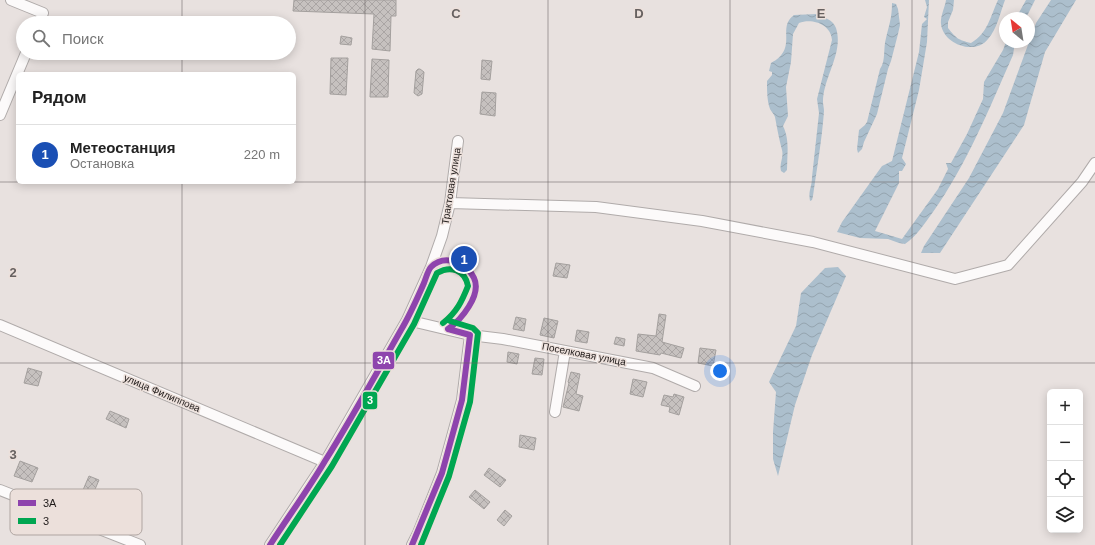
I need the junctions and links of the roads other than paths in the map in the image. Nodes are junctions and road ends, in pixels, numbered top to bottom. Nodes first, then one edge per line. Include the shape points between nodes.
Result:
1 (11, 0) edge
2 (38, 16) edge
3 (23, 60) edge
4 (18, 72) edge
5 (16, 77) edge
6 (0, 115) edge
7 (458, 141) dead end
8 (1095, 163) edge
9 (450, 203) junction
10 (407, 320) junction
11 (0, 325) edge
12 (470, 335) junction
13 (565, 351) junction
14 (695, 386) dead end
15 (555, 412) dead end
16 (325, 462) junction
17 (0, 490) edge
18 (10, 494) edge
19 (115, 535) edge
20 (140, 545) edge
21 (270, 545) edge
22 (412, 545) edge

1 - 2 street
3 - 4 street
5 - 6 street
7 - 9 street, Трактовая улица
8 - 9 street via 1082,182 1008,264 955,279 813,242 702,220 596,207
9 - 10 street, Трактовая улица via 431,267
10 - 12 street, Поселковая улица
10 - 16 street, Трактовая улица
11 - 16 street, улица Филиппова
12 - 13 street, Поселковая улица
12 - 22 street via 462,400 442,473
13 - 14 street, Поселковая улица via 653,368
13 - 15 street
16 - 21 street, Трактовая улица
17 - 18 street
19 - 20 street

